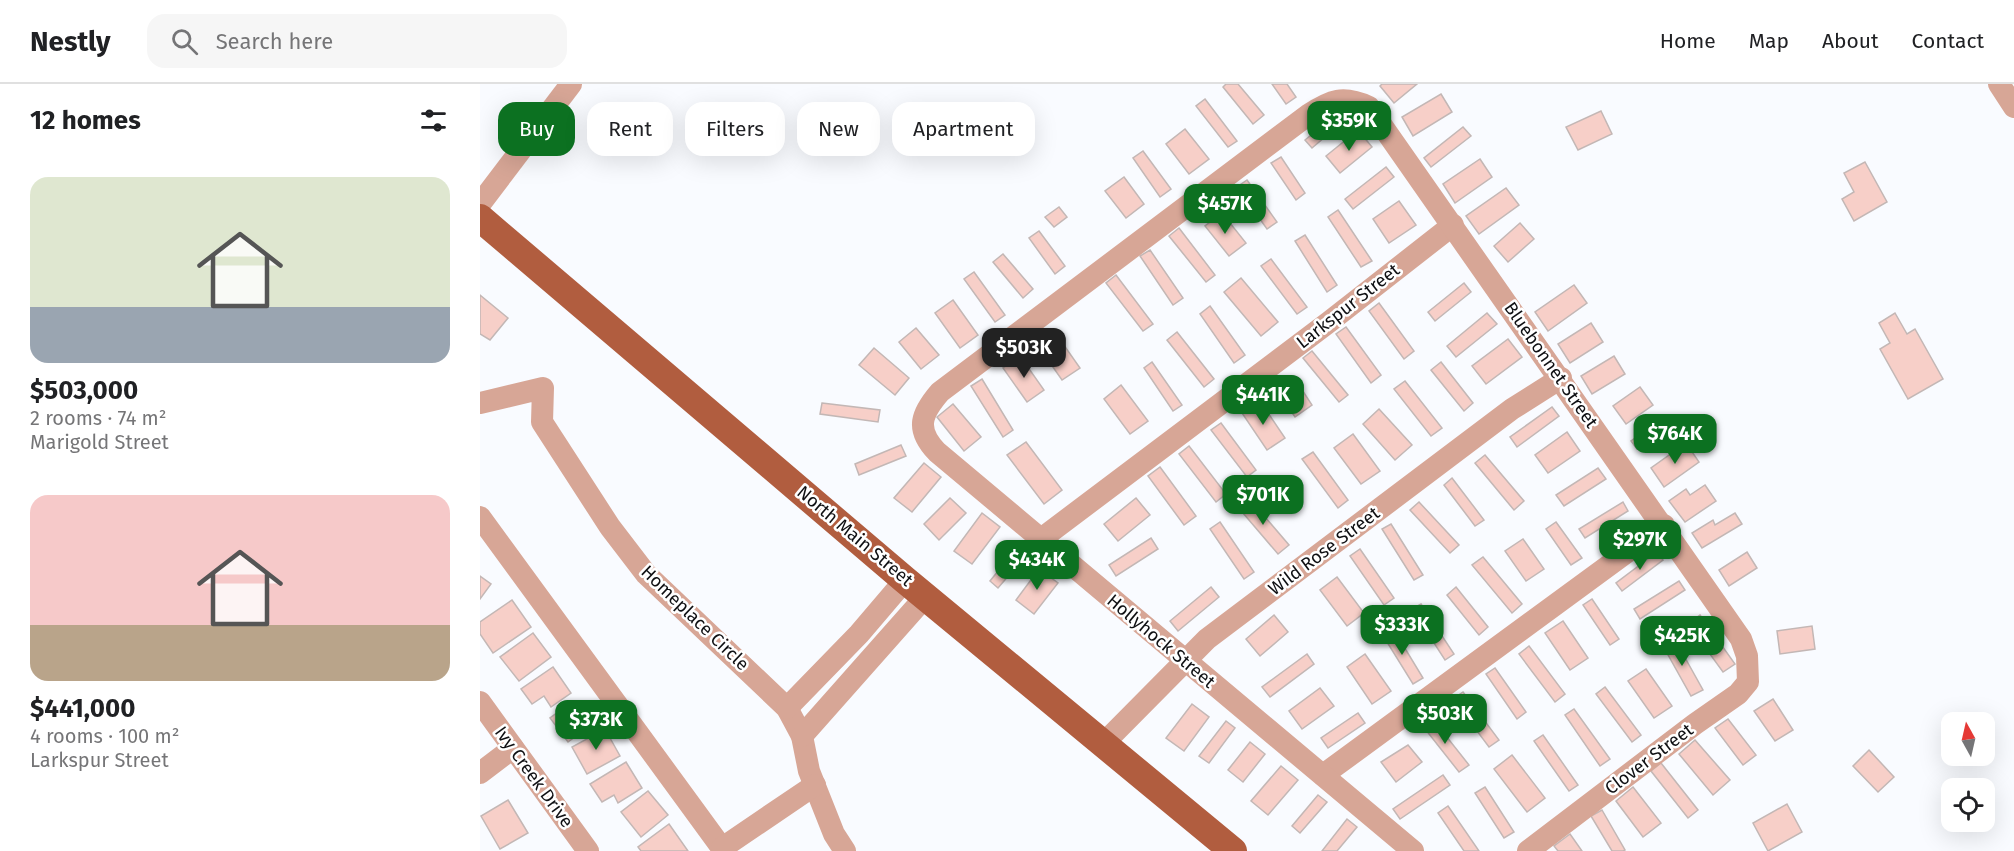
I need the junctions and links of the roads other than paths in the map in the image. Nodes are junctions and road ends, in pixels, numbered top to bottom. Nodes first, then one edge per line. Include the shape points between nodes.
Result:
1 (571, 84) edge
2 (1999, 84) edge
3 (2014, 107) edge
4 (480, 204) edge
5 (480, 218) edge
6 (1453, 225) junction
7 (1561, 378) junction
8 (480, 403) edge
9 (923, 423) joint
10 (480, 517) edge
11 (1664, 525) junction
12 (1041, 539) junction
13 (916, 588) junction
14 (843, 650) junction
15 (1747, 656) joint
16 (1185, 662) junction
17 (863, 669) junction
18 (480, 702) edge
19 (787, 708) junction
20 (802, 736) junction
21 (1104, 743) junction
22 (513, 748) junction
23 (480, 773) edge
24 (1323, 775) junction
25 (815, 785) junction
26 (723, 850) edge
27 (588, 851) edge
28 (845, 851) edge
29 (1233, 851) edge
30 (1413, 851) edge
31 (1528, 851) edge

1 - 4 street
2 - 3 street
5 - 13 main road, North Main Street
6 - 7 street, Bluebonnet Street
6 - 9 street, Bluebonnet Street via 1369,107 1353,100 1329,101 940,392 925,410
6 - 12 street, Larkspur Street
7 - 11 street, Bluebonnet Street
7 - 16 street, Wild Rose Street via 1512,409 1207,639
8 - 19 street, Homeplace Circle via 543,388 542,422 646,574
9 - 12 street, Hollyhock Street via 928,442 937,452
10 - 26 street
11 - 15 street, Bluebonnet Street via 1741,639
11 - 24 street
12 - 16 street, Hollyhock Street
13 - 14 street
13 - 17 street
13 - 21 main road, North Main Street
14 - 17 street
14 - 19 street
15 - 31 street, Clover Street via 1748,682 1738,694
16 - 21 street, Wild Rose Street
16 - 24 street, Hollyhock Street
17 - 20 street
18 - 22 street, Ivy Creek Drive
19 - 20 street, Homeplace Circle
20 - 25 street, Homeplace Circle
21 - 29 main road, North Main Street
22 - 23 street
22 - 27 street, Ivy Creek Drive
24 - 30 street, Hollyhock Street
25 - 26 street
25 - 28 street, Homeplace Circle

